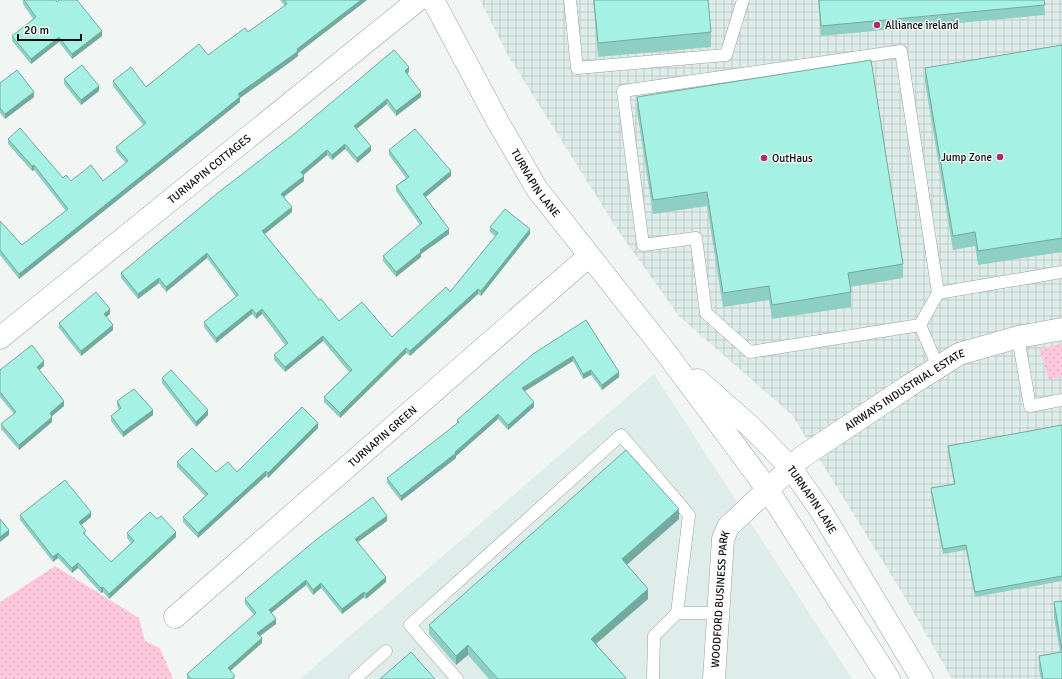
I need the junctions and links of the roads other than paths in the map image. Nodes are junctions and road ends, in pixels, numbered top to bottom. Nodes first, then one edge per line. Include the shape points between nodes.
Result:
1 (418, 0) edge
2 (433, 0) edge
3 (570, 0) edge
4 (743, 0) edge
5 (589, 256) junction
6 (1062, 272) edge
7 (938, 293) junction
8 (920, 325) junction
9 (1062, 329) edge
10 (1018, 337) junction
11 (0, 338) edge
12 (664, 350) junction
13 (938, 367) junction
14 (1062, 400) edge
15 (791, 468) junction
16 (768, 490) junction
17 (677, 613) junction
18 (720, 613) junction
19 (175, 617) dead end
20 (386, 651) dead end
21 (355, 679) edge
22 (457, 679) edge
23 (653, 679) edge
24 (714, 679) edge
25 (889, 679) edge
26 (922, 679) edge

1 - 11 street, TURNAPIN COTTAGES
2 - 5 street, TURNAPIN LANE via 537,189
3 - 4 lane via 577,68 726,55
5 - 12 street, TURNAPIN LANE
5 - 19 street, TURNAPIN GREEN
6 - 7 lane
7 - 8 lane
7 - 8 lane via 901,51 622,91 643,245 696,238 706,313 750,352
8 - 13 lane
9 - 10 street, AIRWAYS INDUSTRIAL ESTATE
10 - 13 street, AIRWAYS INDUSTRIAL ESTATE via 959,354
10 - 14 lane via 1030,406
12 - 15 street, TURNAPIN LANE via 752,428
12 - 16 street, TURNAPIN LANE
13 - 15 street, AIRWAYS INDUSTRIAL ESTATE via 802,457
15 - 16 street, AIRWAYS INDUSTRIAL ESTATE
15 - 26 street, TURNAPIN LANE via 821,511
16 - 18 street, WOODFORD BUSINESS PARK via 728,527 723,539
16 - 25 street, TURNAPIN LANE
17 - 18 lane
17 - 22 lane via 689,515 621,435 410,625
17 - 23 lane via 654,636
18 - 24 street, WOODFORD BUSINESS PARK
20 - 21 lane

